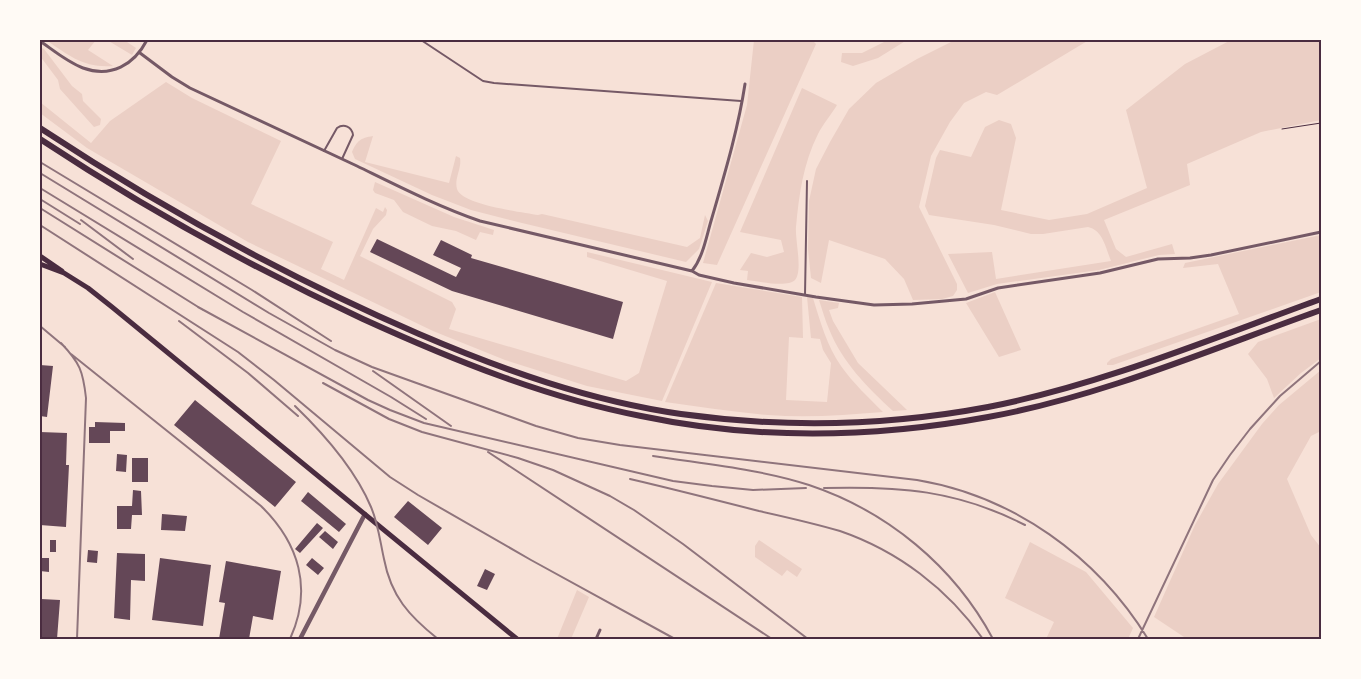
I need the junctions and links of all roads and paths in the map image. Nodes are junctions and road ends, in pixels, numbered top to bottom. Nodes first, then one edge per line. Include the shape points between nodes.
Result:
1 (147, 40) edge
2 (421, 40) edge
3 (40, 41) edge
4 (140, 53) junction
5 (745, 84) dead end
6 (742, 101) junction
7 (1321, 122) edge
8 (40, 128) edge
9 (1282, 129) dead end
10 (40, 139) edge
11 (324, 151) junction
12 (342, 159) junction
13 (807, 181) dead end
14 (1321, 232) edge
15 (40, 256) edge
16 (40, 264) edge
17 (692, 271) junction
18 (64, 273) junction
19 (805, 295) junction
20 (1321, 299) edge
21 (1321, 310) edge
22 (365, 514) junction
23 (600, 630) dead end
24 (300, 639) edge
25 (517, 639) edge
26 (596, 639) edge

1 - 4 street
2 - 6 lane via 472,74 494,83
3 - 4 street via 77,65 93,70 120,67
4 - 11 street via 190,88
5 - 6 street
6 - 17 street via 715,206 699,260
7 - 9 path
8 - 20 highway via 120,179 234,244 340,298 486,361 558,386 678,414 834,424 903,419 989,407 1090,381
10 - 21 highway via 229,252 397,335 518,383 600,407 676,422 746,430 834,433 887,431 992,416 1094,390
11 - 12 street
11 - 12 lane via 337,128 347,126 353,135
12 - 17 street via 424,200 480,220
13 - 19 lane
14 - 19 street via 1203,256 1158,259 1100,273 998,288 949,302 874,305
15 - 18 main road
16 - 18 main road
17 - 19 street via 734,283
18 - 22 main road via 112,307
22 - 24 street
22 - 25 main road
23 - 26 street

